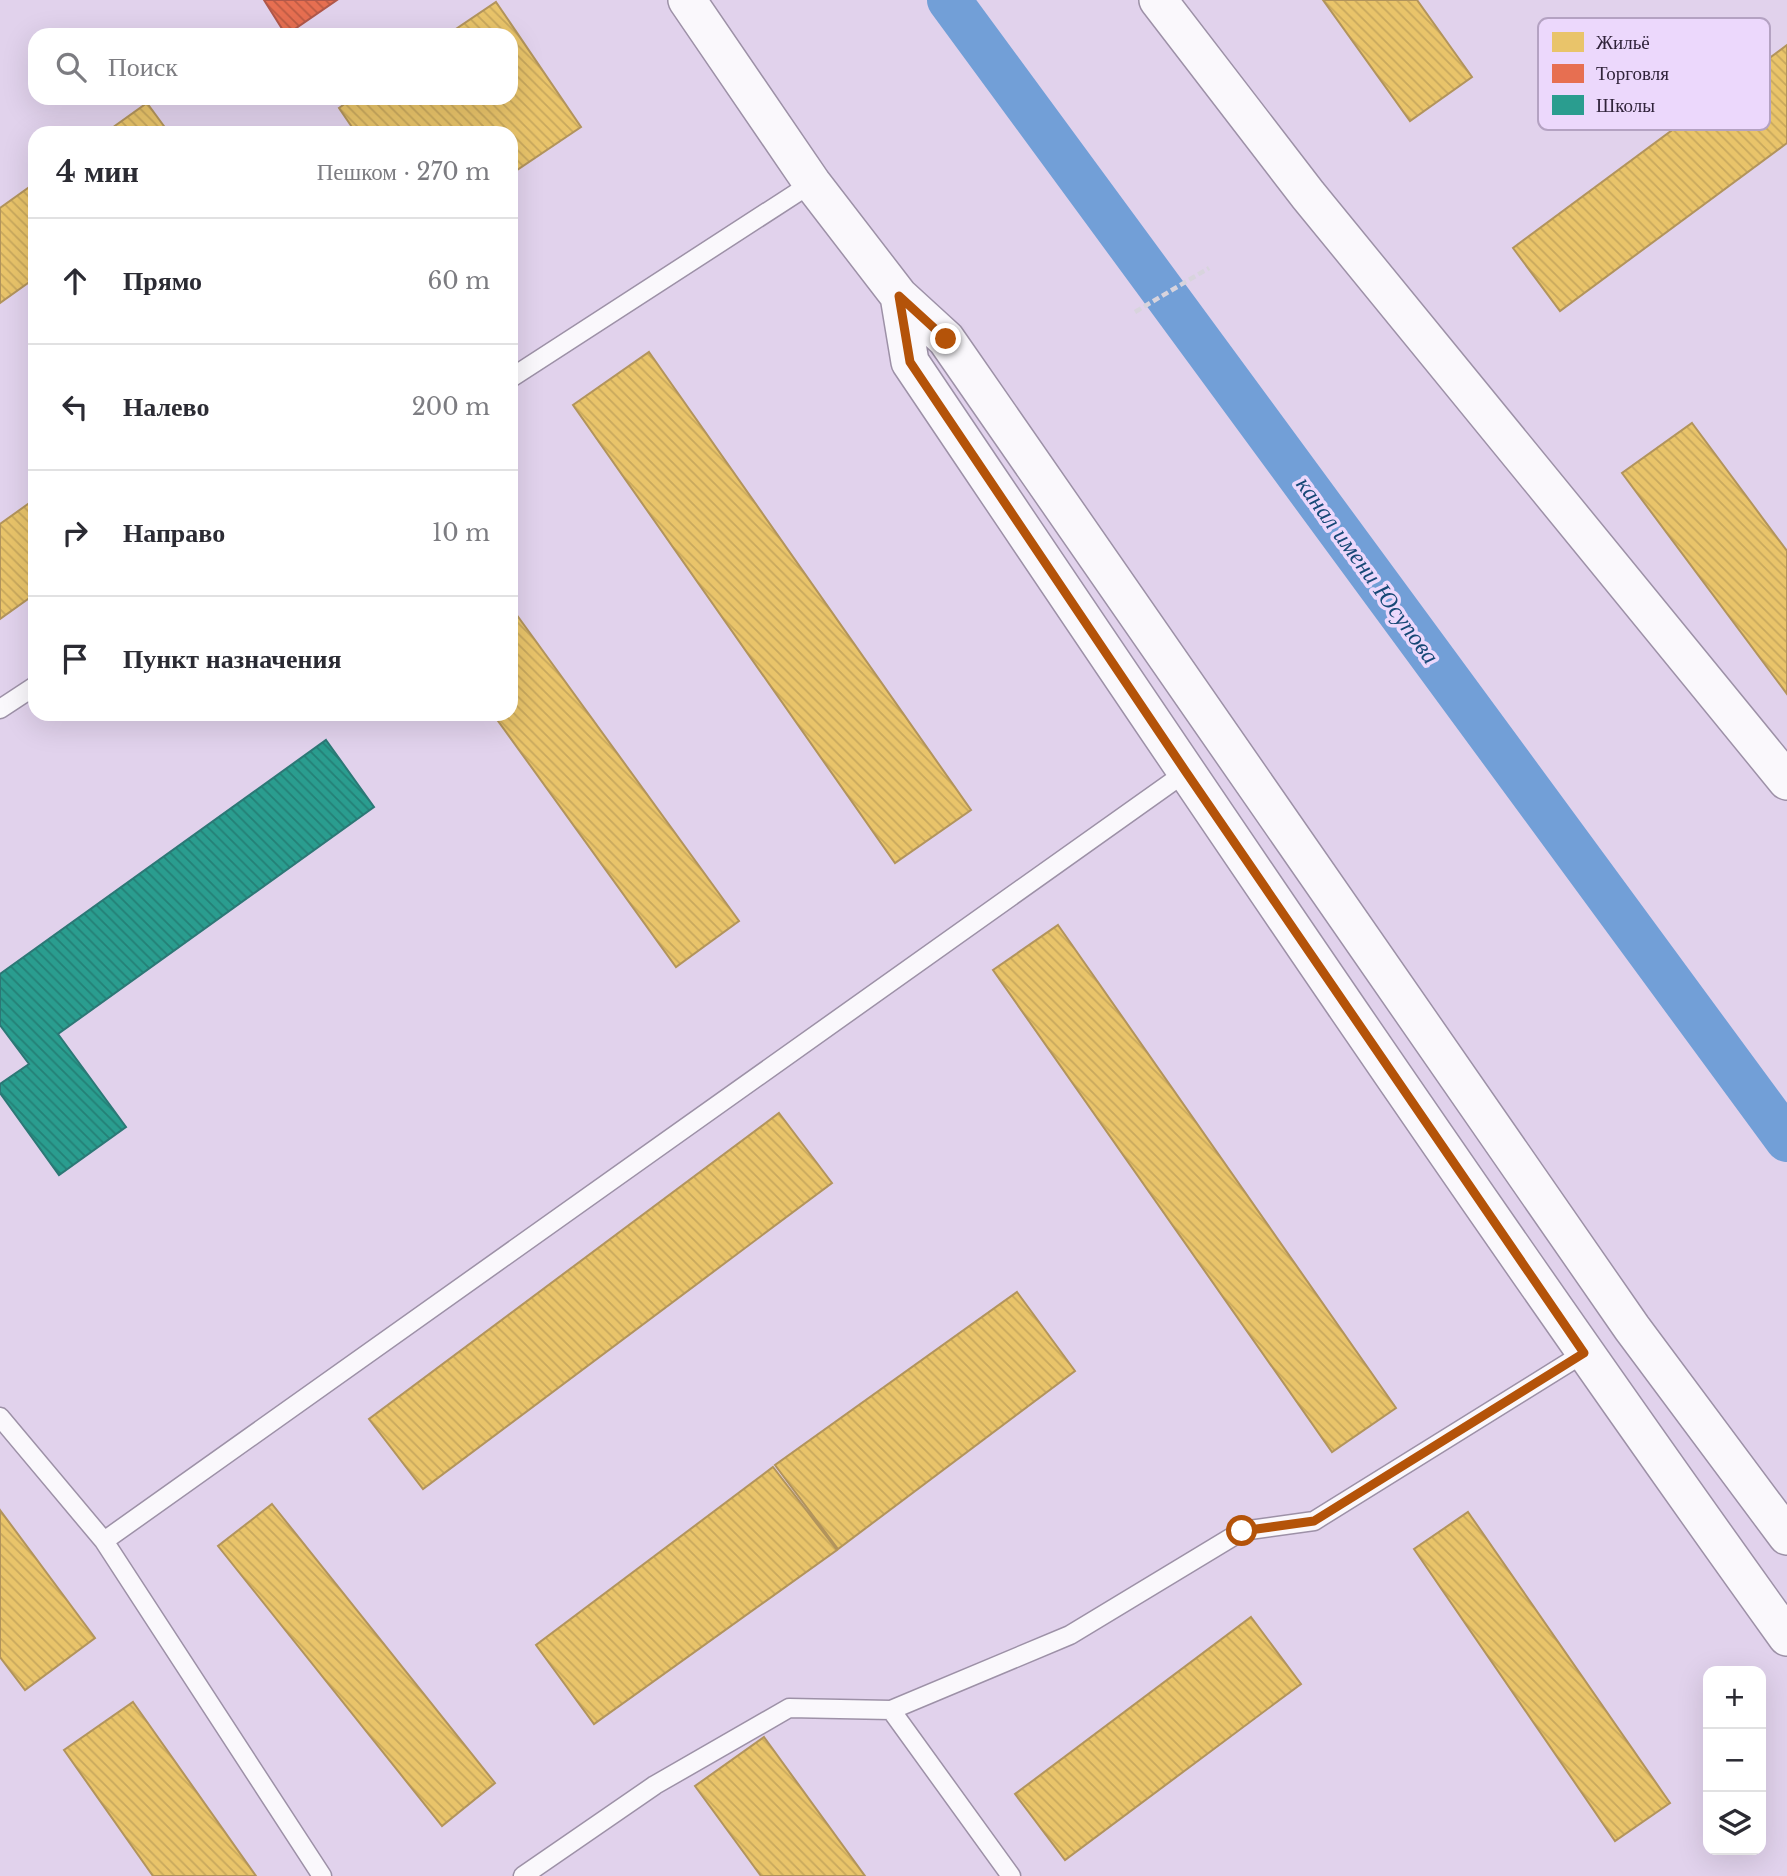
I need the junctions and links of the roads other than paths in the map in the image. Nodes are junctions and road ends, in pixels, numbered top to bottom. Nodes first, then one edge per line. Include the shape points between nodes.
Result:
1 (687, 0) edge
2 (1158, 0) edge
3 (812, 183) junction
4 (899, 296) junction
5 (518, 373) edge
6 (28, 691) edge
7 (0, 709) edge
8 (1186, 772) junction
9 (1787, 781) edge
10 (1584, 1353) junction
11 (0, 1417) edge
12 (1787, 1536) edge
13 (104, 1541) junction
14 (1787, 1543) edge
15 (1741, 1573) junction
16 (1787, 1637) edge
17 (891, 1710) junction
18 (322, 1876) edge
19 (523, 1876) edge
20 (1011, 1876) edge

1 - 3 street
2 - 9 street via 1316,206
3 - 4 street
3 - 5 lane
4 - 8 street via 910,362
4 - 12 street via 946,339 1632,1328
6 - 7 lane
8 - 10 street
8 - 13 lane
10 - 15 street
10 - 17 lane via 1314,1521 1242,1531 1070,1635
11 - 13 lane
13 - 18 lane
14 - 15 street
15 - 16 street
17 - 19 lane via 789,1708 655,1785
17 - 20 lane

